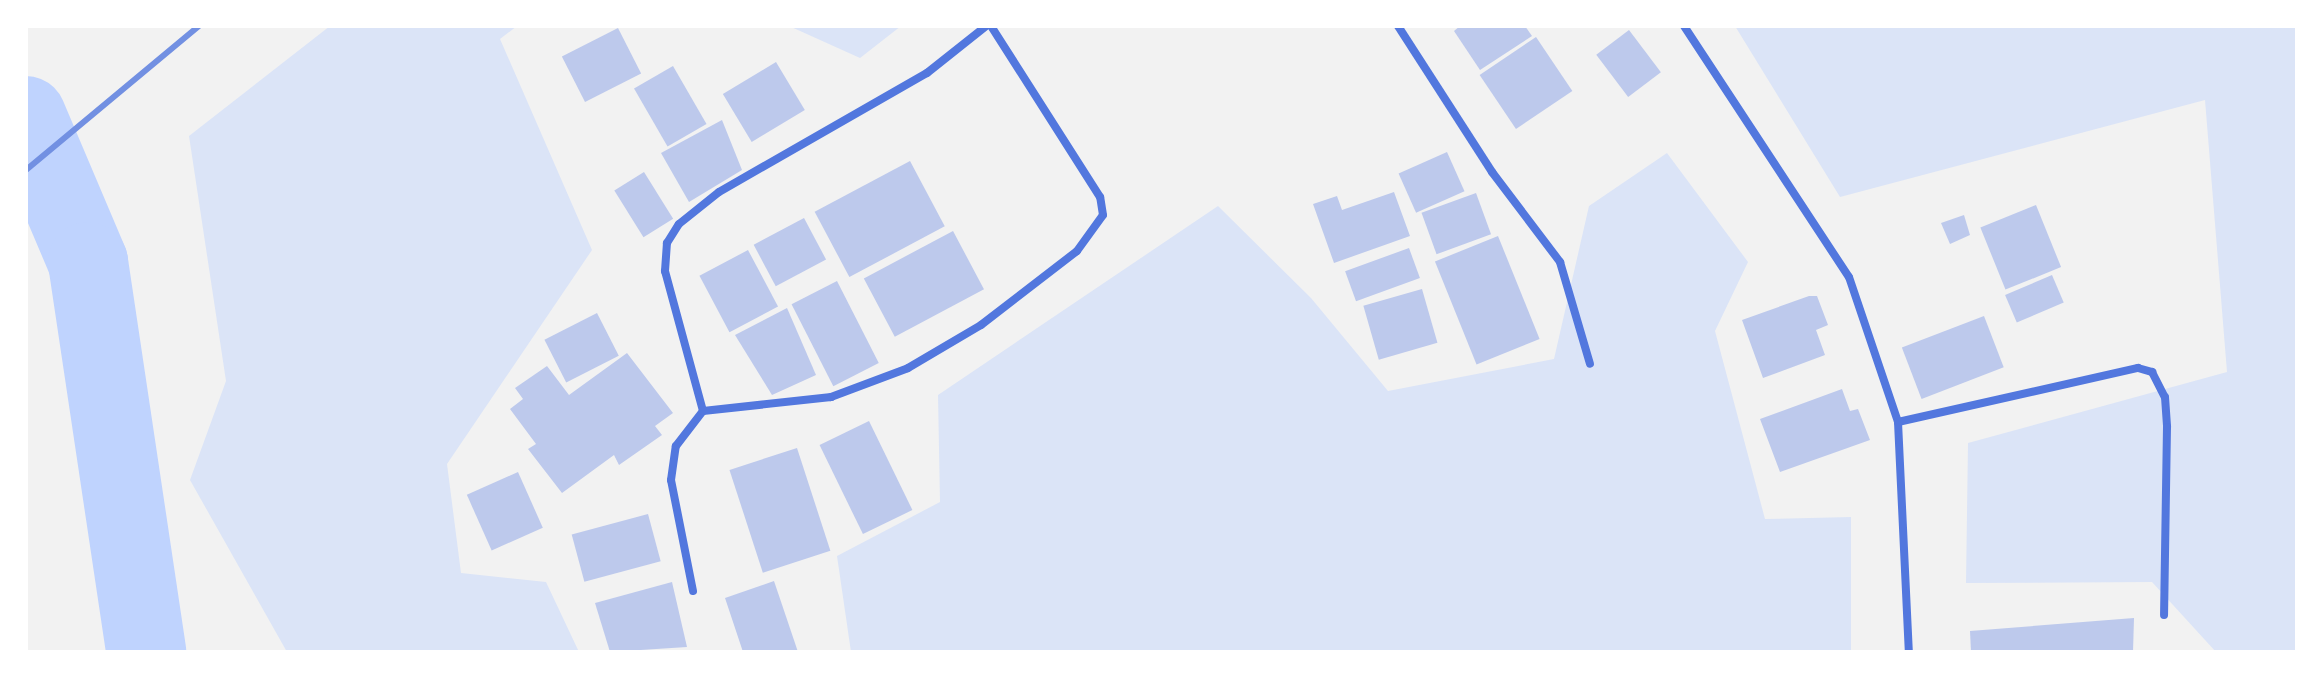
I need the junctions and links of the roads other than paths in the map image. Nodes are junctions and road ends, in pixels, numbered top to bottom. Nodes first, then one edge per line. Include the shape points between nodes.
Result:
1 (988, 26) edge
2 (1398, 26) edge
3 (1684, 26) edge
4 (1590, 364) dead end
5 (703, 411) junction
6 (1898, 422) junction
7 (693, 591) dead end
8 (2164, 615) dead end
9 (1909, 652) edge

1 - 5 street via 927,73 719,192 679,224 667,243 665,271
1 - 5 street via 1100,197 1103,215 1077,251 981,325 908,368 831,397
2 - 4 street via 1492,172 1560,262
3 - 6 street via 1849,277
5 - 7 street via 676,446 671,480
6 - 8 street via 2138,368 2152,372 2165,397 2167,427
6 - 9 street

